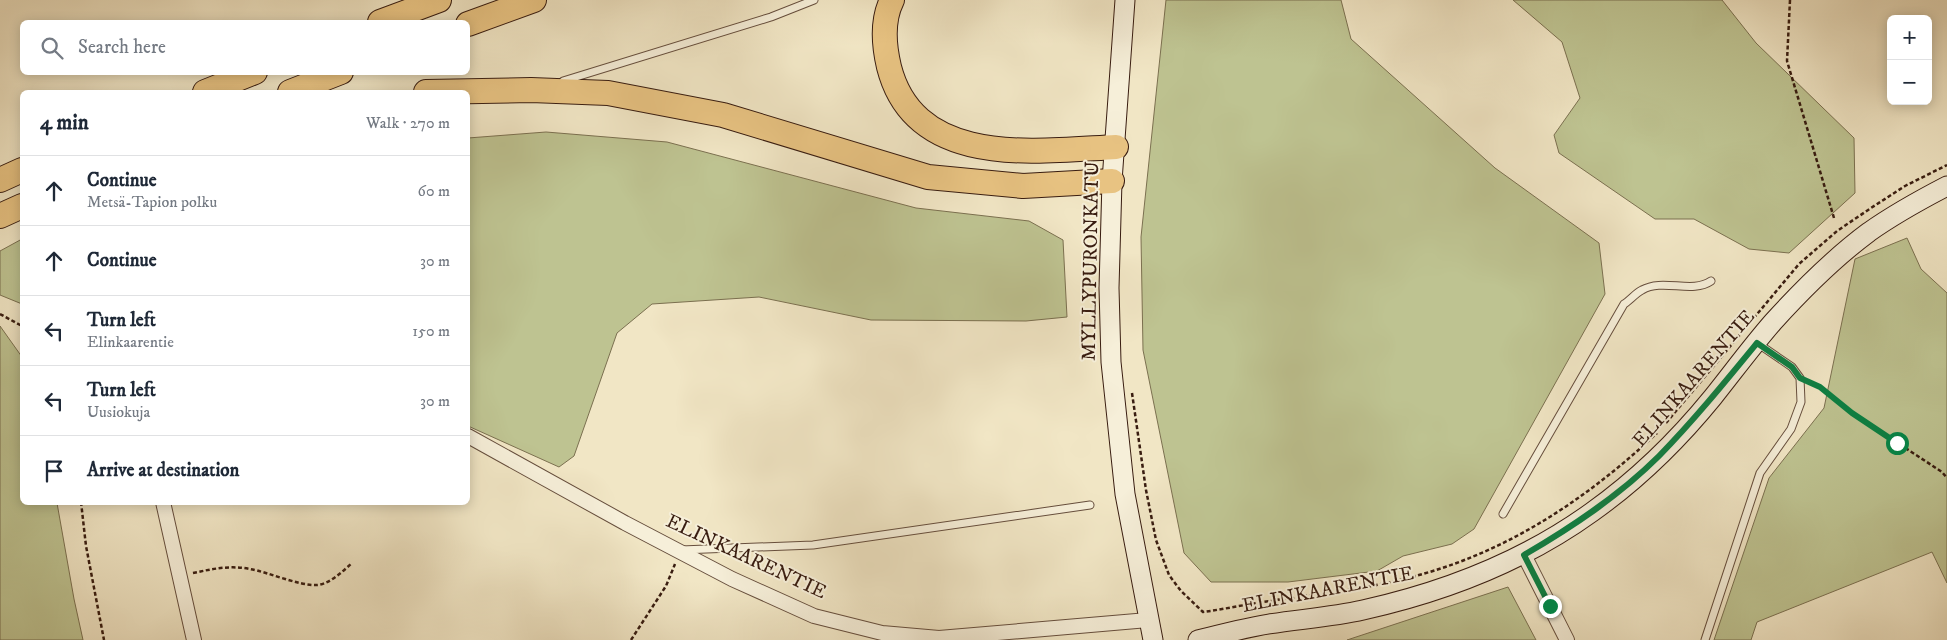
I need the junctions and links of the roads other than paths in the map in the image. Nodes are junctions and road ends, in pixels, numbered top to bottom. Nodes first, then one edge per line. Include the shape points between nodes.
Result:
1 (534, 0) edge
2 (814, 0) edge
3 (892, 0) edge
4 (1125, 0) edge
5 (430, 2) edge
6 (385, 20) edge
7 (470, 23) edge
8 (248, 75) edge
9 (333, 75) edge
10 (210, 90) edge
11 (295, 90) edge
12 (531, 90) junction
13 (470, 91) edge
14 (1116, 147) junction
15 (20, 171) edge
16 (0, 180) edge
17 (1112, 181) junction
18 (1947, 186) edge
19 (20, 207) edge
20 (0, 216) edge
21 (1711, 281) dead end
22 (1757, 343) junction
23 (470, 437) edge
24 (164, 505) edge
25 (1090, 505) dead end
26 (1503, 514) dead end
27 (678, 551) junction
28 (1524, 555) junction
29 (1148, 620) junction
30 (194, 640) edge
31 (1153, 640) edge
32 (1198, 640) edge
33 (1567, 640) edge
34 (1705, 640) edge

1 - 7 highway
2 - 12 lane via 689,43
3 - 14 highway via 887,10 885,32 891,75 900,95 934,130 982,148 1017,151
4 - 14 street, MYLLYPURONKATU
5 - 6 highway
8 - 10 highway
9 - 11 highway
12 - 13 highway
12 - 17 highway via 608,94 723,115 928,177 1023,186
14 - 17 street, MYLLYPURONKATU
15 - 16 highway
17 - 29 street, MYLLYPURONKATU via 1109,288 1112,362 1125,494
18 - 22 street, ELINKAARENTIE via 1869,232 1797,296
19 - 20 highway
21 - 26 lane via 1703,286 1667,285 1643,289 1624,304
22 - 28 street, ELINKAARENTIE via 1711,399 1646,468 1593,512
22 - 34 lane via 1792,367 1800,378 1801,402 1791,429 1760,473
23 - 27 street, ELINKAARENTIE
24 - 30 street
25 - 27 lane via 814,545
27 - 29 street, ELINKAARENTIE via 814,616 882,634 939,638
28 - 32 street, ELINKAARENTIE via 1412,598 1364,610 1269,624
28 - 33 street
29 - 31 street, MYLLYPURONKATU

